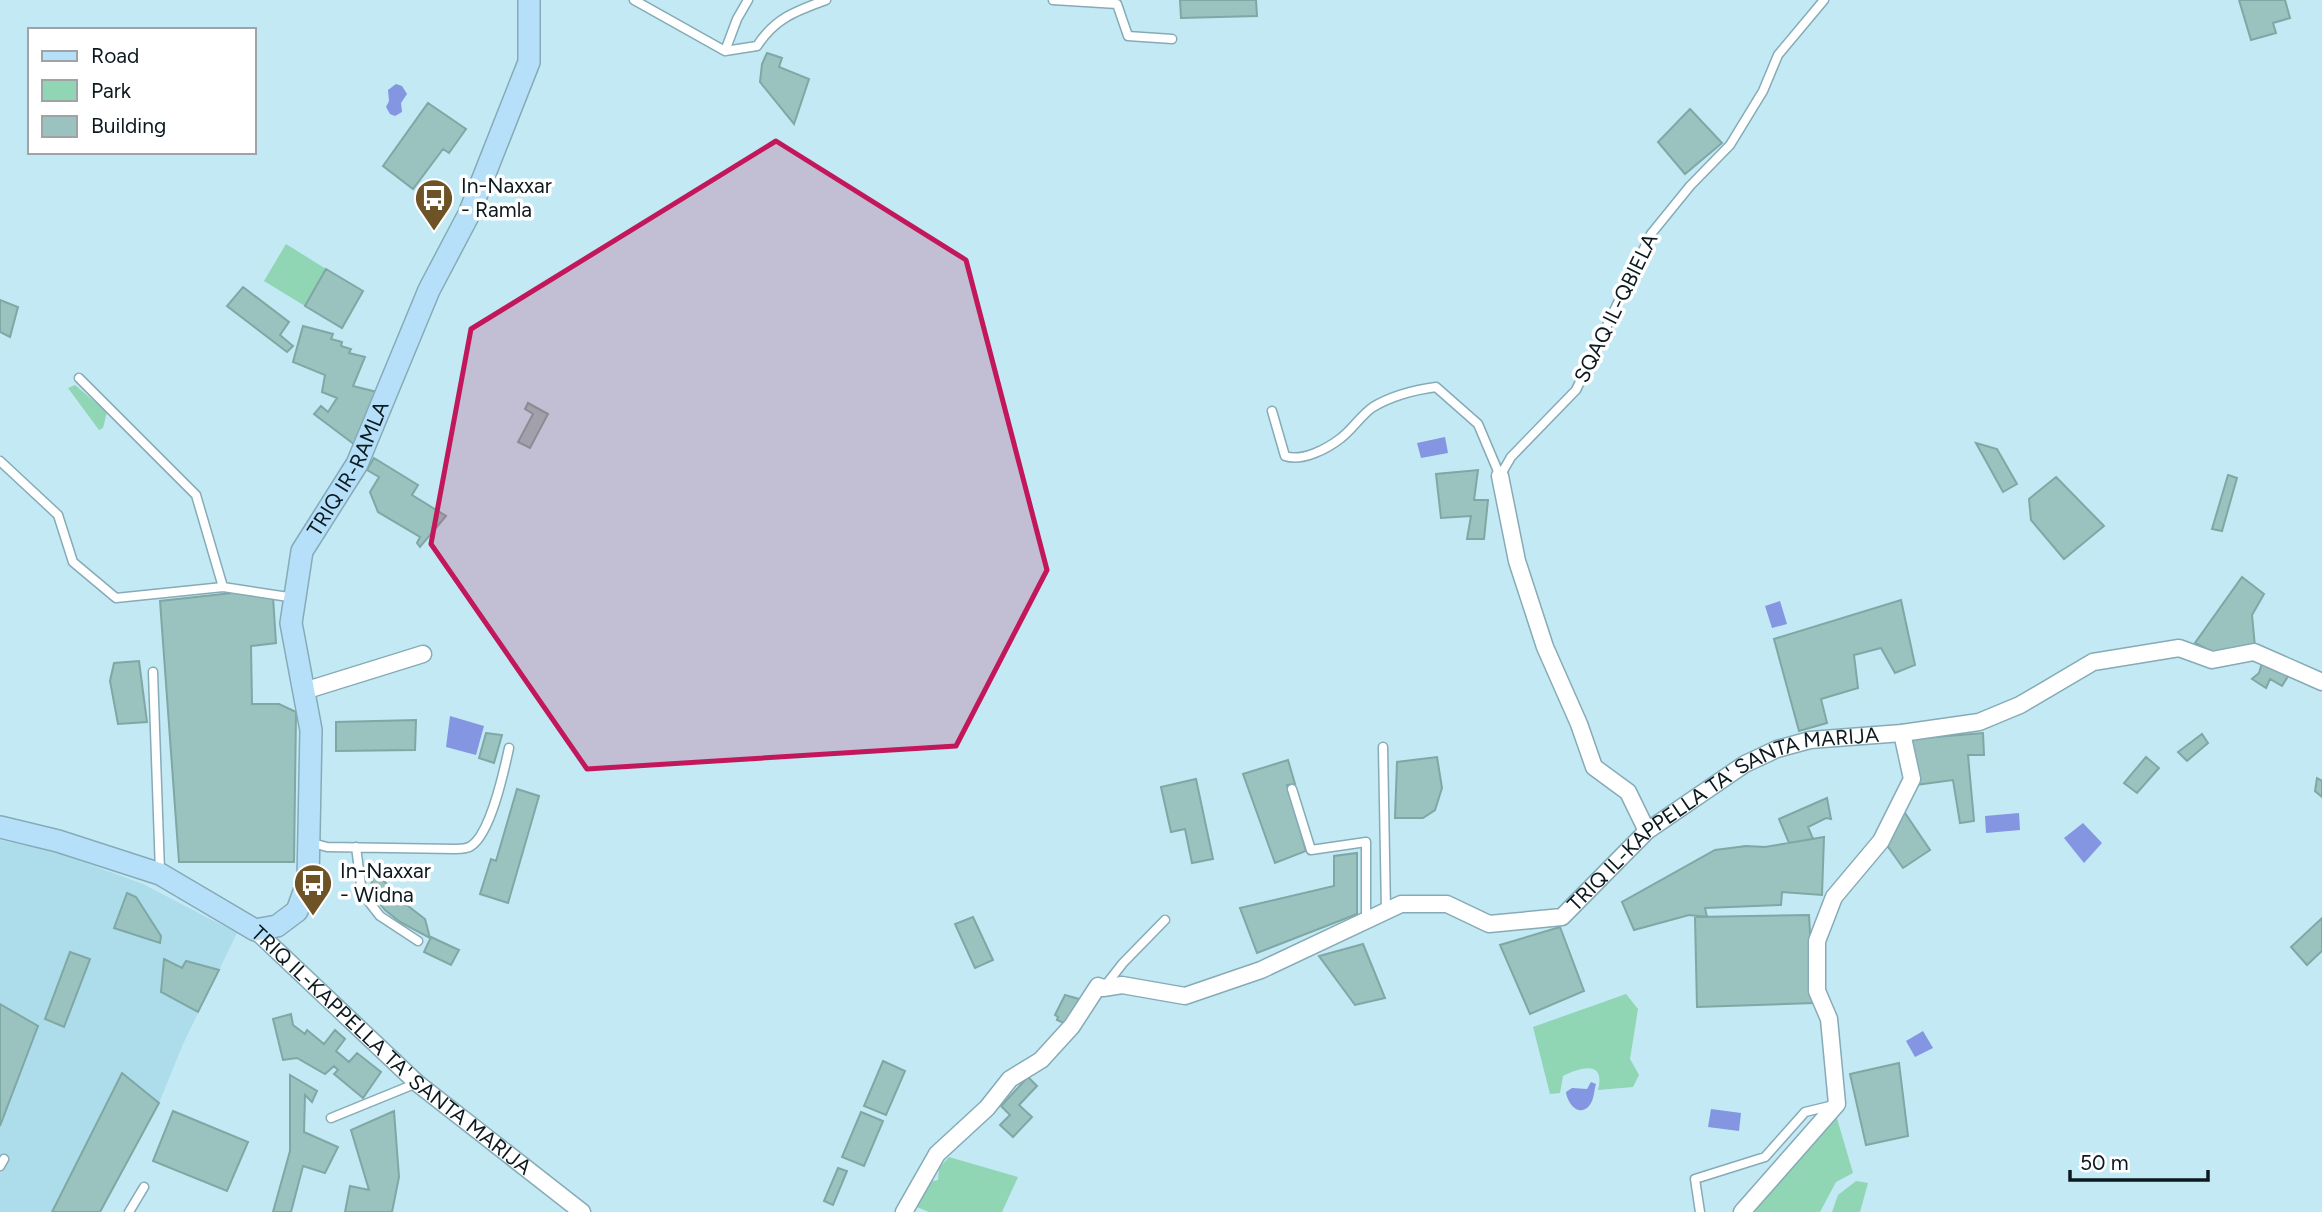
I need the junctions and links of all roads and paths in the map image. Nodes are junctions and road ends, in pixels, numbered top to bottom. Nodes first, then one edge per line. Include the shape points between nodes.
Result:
1 (529, 0) edge
2 (634, 0) edge
3 (748, 0) edge
4 (826, 0) edge
5 (1054, 0) edge
6 (1824, 0) edge
7 (1172, 38) dead end
8 (725, 51) junction
9 (79, 378) dead end
10 (1272, 411) dead end
11 (0, 461) edge
12 (1500, 476) junction
13 (223, 587) junction
14 (295, 598) junction
15 (423, 653) dead end
16 (153, 672) dead end
17 (2322, 682) edge
18 (304, 691) junction
19 (1902, 733) junction
20 (1384, 747) dead end
21 (509, 748) dead end
22 (1292, 789) dead end
23 (0, 827) edge
24 (1647, 831) junction
25 (309, 842) junction
26 (356, 847) junction
27 (160, 874) junction
28 (1386, 911) junction
29 (1165, 920) dead end
30 (1366, 920) junction
31 (255, 930) junction
32 (418, 941) dead end
33 (1103, 988) junction
34 (417, 1083) junction
35 (1836, 1104) junction
36 (331, 1118) dead end
37 (144, 1187) dead end
38 (129, 1212) edge
39 (582, 1212) edge
40 (904, 1212) edge
41 (1700, 1212) edge
42 (1742, 1212) edge

1 - 14 main road, TRIQ IR-RAMLA via 529,62 469,214 429,290 357,464 302,551
2 - 8 lane
3 - 8 lane
4 - 8 lane via 790,14 768,30 757,46
5 - 7 lane via 1117,4 1128,36
6 - 12 lane, SQAQ IL-QBIELA via 1778,55 1763,91 1730,145 1651,234 1576,390 1511,457
9 - 13 lane via 196,495
10 - 12 lane via 1285,456 1302,458 1340,439 1371,408 1406,392 1436,387 1478,424
11 - 13 lane via 58,515 73,562 116,598
12 - 24 street via 1517,561 1545,647 1594,767 1628,792
13 - 14 lane
14 - 18 main road, TRIQ IR-RAMLA via 291,623
15 - 18 street
16 - 27 lane
17 - 19 street, TRIQ IL-KAPPELLA TA' SANTA MARIJA via 2255,652 2212,660 2179,648 2093,662 2020,705 1979,722
18 - 25 main road, TRIQ IR-RAMLA via 312,730
19 - 24 street, TRIQ IL-KAPPELLA TA' SANTA MARIJA via 1810,740 1777,748 1745,764
19 - 35 street via 1912,779 1881,841 1833,897 1817,941 1817,991 1829,1019
20 - 28 lane
21 - 26 lane via 500,788 480,837 470,847
22 - 30 lane via 1311,850 1366,842
23 - 27 main road, TRIQ IL-KAPPELLA TA' SANTA MARIJA
24 - 28 street, TRIQ IL-KAPPELLA TA' SANTA MARIJA via 1562,916 1489,924 1447,904 1401,904
25 - 26 lane
25 - 31 main road, TRIQ IR-RAMLA via 308,881 298,911 277,926
26 - 32 lane via 362,893 380,916
27 - 31 main road, TRIQ IL-KAPPELLA TA' SANTA MARIJA
28 - 30 street, TRIQ IL-KAPPELLA TA' SANTA MARIJA
29 - 33 lane
30 - 33 street, TRIQ IL-KAPPELLA TA' SANTA MARIJA via 1261,970 1185,996 1122,985
31 - 34 street, TRIQ IL-KAPPELLA TA' SANTA MARIJA
33 - 40 street via 1098,986 1072,1026 1041,1060 1010,1079 987,1108 937,1154
34 - 36 lane
34 - 39 street, TRIQ IL-KAPPELLA TA' SANTA MARIJA
35 - 41 lane via 1805,1112 1765,1157 1695,1179
35 - 42 street
37 - 38 lane

